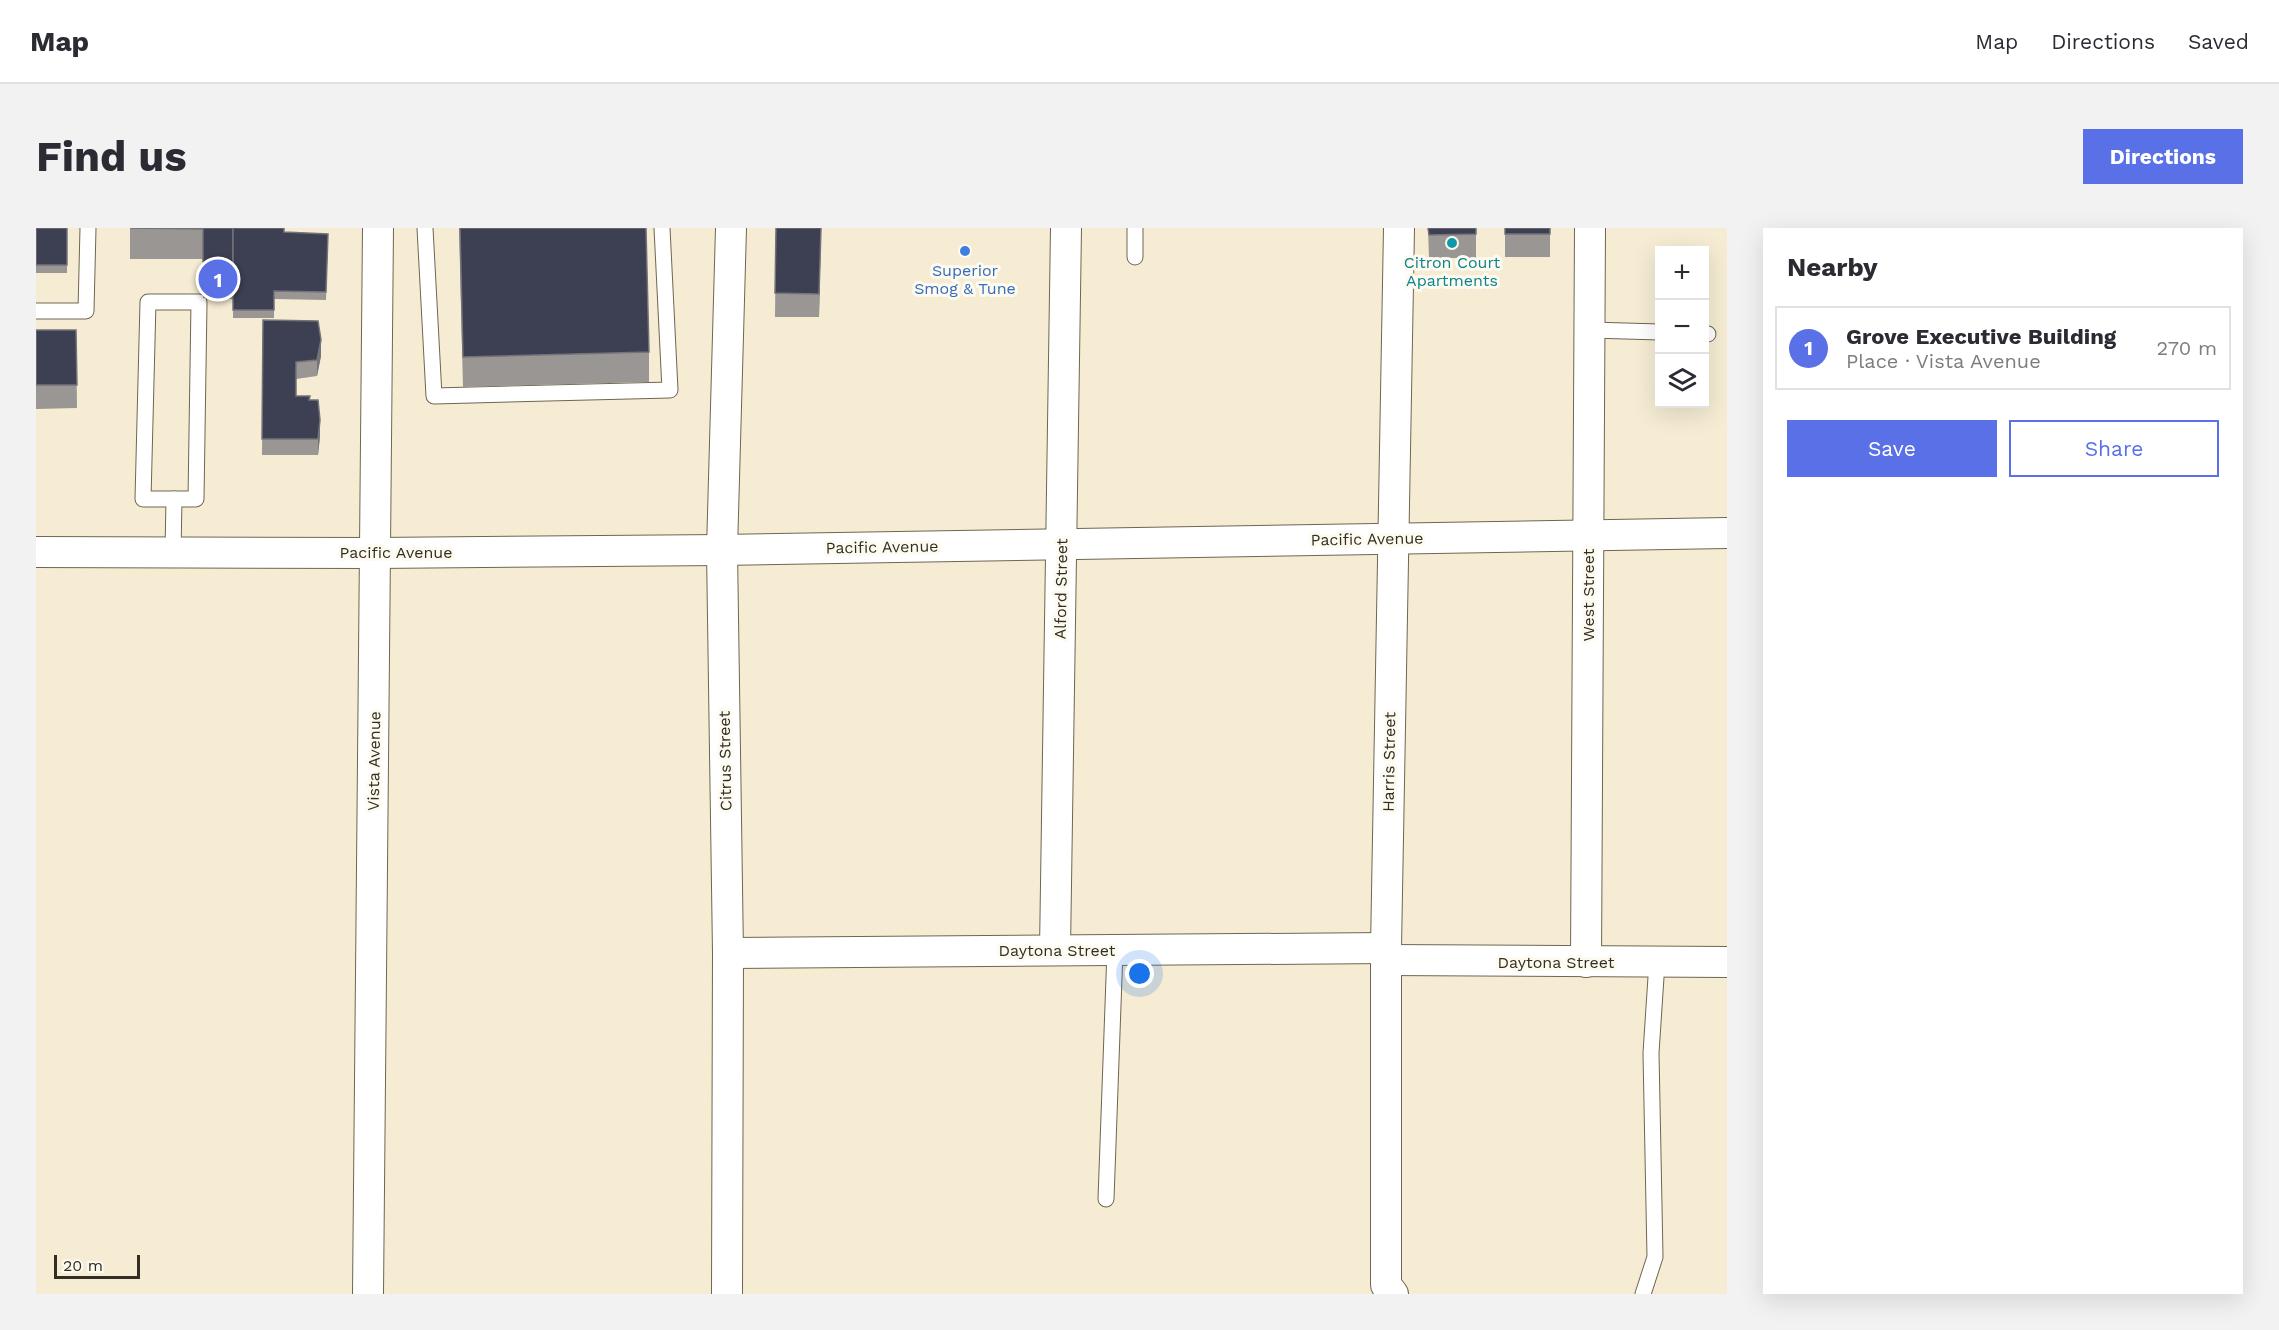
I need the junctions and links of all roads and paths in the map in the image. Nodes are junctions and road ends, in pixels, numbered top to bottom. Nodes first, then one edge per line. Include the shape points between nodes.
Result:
1 (88, 228) edge
2 (378, 228) edge
3 (425, 228) edge
4 (662, 228) edge
5 (731, 228) edge
6 (1066, 228) edge
7 (1136, 228) edge
8 (1399, 228) edge
9 (1590, 228) edge
10 (1136, 257) dead end
11 (36, 311) edge
12 (1590, 330) junction
13 (1655, 332) edge
14 (174, 499) junction
15 (1727, 533) edge
16 (1588, 536) junction
17 (1392, 539) junction
18 (1062, 544) junction
19 (722, 550) junction
20 (36, 552) edge
21 (173, 553) junction
22 (376, 553) junction
23 (1055, 950) junction
24 (1115, 950) junction
25 (728, 953) junction
26 (1386, 954) junction
27 (1586, 962) junction
28 (1657, 962) junction
29 (1727, 962) edge
30 (1106, 1199) dead end
31 (368, 1294) edge
32 (727, 1294) edge
33 (1393, 1294) edge
34 (1643, 1294) edge

1 - 11 lane via 86,311
2 - 22 street, Vista Avenue
3 - 4 lane via 434,396 670,390
5 - 19 street, Citrus Street
6 - 18 street, Alford Street
7 - 10 lane
8 - 17 street, Harris Street
9 - 12 street, West Street
12 - 13 lane
12 - 16 street, West Street
14 - 14 lane via 196,499 199,302 148,302 143,499
14 - 21 lane
15 - 16 street, Pacific Avenue
16 - 17 street, Pacific Avenue
16 - 27 street, West Street
17 - 18 street, Pacific Avenue
17 - 26 street, Harris Street
18 - 19 street, Pacific Avenue
18 - 23 street, Alford Street
19 - 22 street, Pacific Avenue
19 - 25 street, Citrus Street
20 - 21 street, Pacific Avenue
21 - 22 street, Pacific Avenue
22 - 31 street, Vista Avenue
23 - 24 street, Daytona Street
23 - 25 street, Daytona Street
24 - 26 street, Daytona Street
24 - 30 lane
25 - 32 street, Citrus Street
26 - 27 street, Daytona Street
26 - 33 street, Harris Street via 1386,1285
27 - 28 street, Daytona Street
28 - 29 street, Daytona Street
28 - 34 lane via 1651,1053 1655,1257

